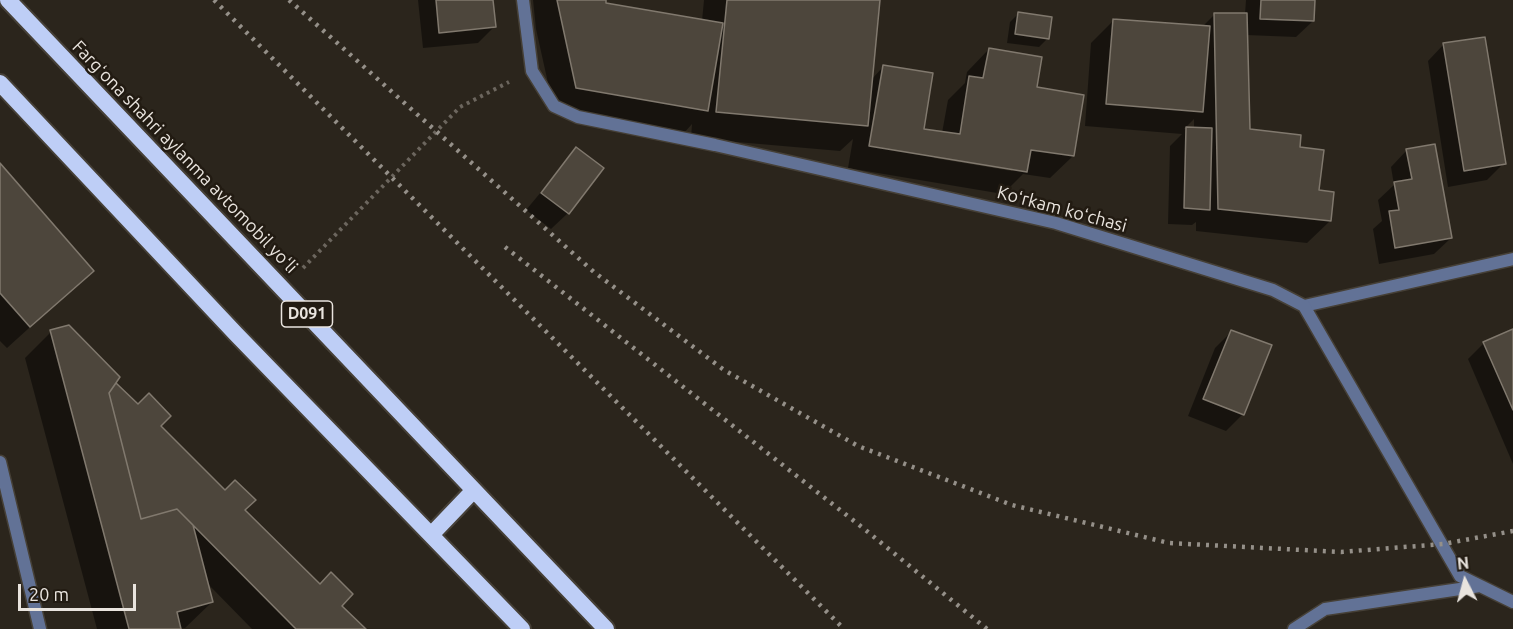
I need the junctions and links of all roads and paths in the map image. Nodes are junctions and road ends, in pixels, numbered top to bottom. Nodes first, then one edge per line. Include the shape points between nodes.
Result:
1 (8, 0) edge
2 (523, 0) edge
3 (532, 71) junction
4 (0, 83) edge
5 (1513, 259) edge
6 (283, 288) junction
7 (1304, 306) junction
8 (0, 462) edge
9 (473, 491) junction
10 (431, 535) junction
11 (1480, 586) junction
12 (1513, 602) edge
13 (40, 629) edge
14 (522, 629) edge
15 (606, 629) edge
16 (1294, 629) edge

1 - 6 highway, Fargʻona shahri aylanma avtomobil yoʻli / D091
2 - 3 street, Koʻrkam koʻchasi
3 - 6 path via 460,107
3 - 7 street, Koʻrkam koʻchasi via 554,106 578,117 1056,223 1273,290
4 - 10 highway
5 - 7 street
6 - 9 highway, Fargʻona shahri aylanma avtomobil yoʻli / D091
7 - 11 street via 1460,576
8 - 13 street
9 - 10 highway
9 - 15 highway, Fargʻona shahri aylanma avtomobil yoʻli / D091
10 - 14 highway
11 - 12 street
11 - 16 street via 1325,609

